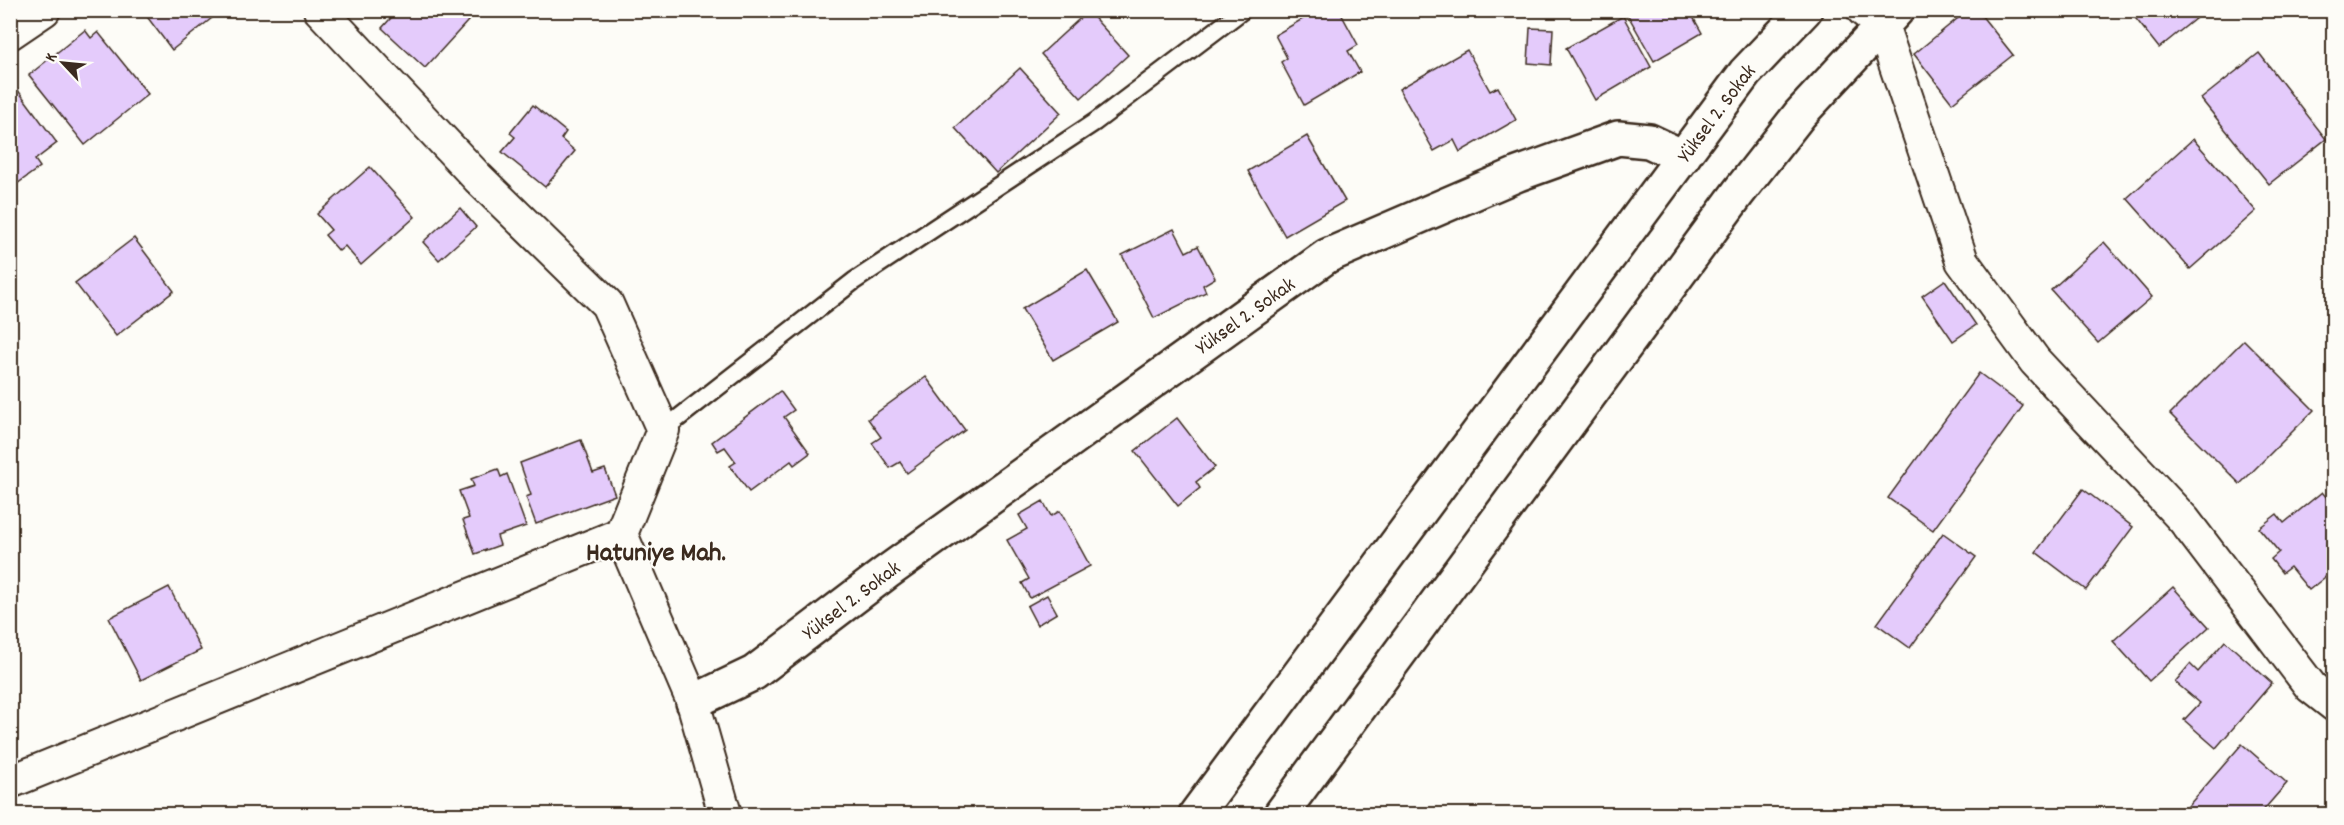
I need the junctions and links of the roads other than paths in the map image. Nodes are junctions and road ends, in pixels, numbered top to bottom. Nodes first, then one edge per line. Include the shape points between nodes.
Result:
1 (44, 10) edge
2 (320, 10) edge
3 (1243, 10) edge
4 (1805, 10) edge
5 (1881, 15) edge
6 (10, 33) edge
7 (1683, 157) junction
8 (663, 430) junction
9 (621, 534) junction
10 (693, 702) junction
11 (2334, 705) edge
12 (10, 782) edge
13 (725, 814) edge
14 (1196, 814) edge
15 (1281, 814) edge

1 - 6 street
2 - 8 street via 478,178 607,304
3 - 8 lane via 1095,122 854,281
4 - 7 street, Yüksel 2. Sokak via 1745,74
5 - 11 street via 1962,261 2035,361 2184,520 2311,687
5 - 15 street via 1737,193
7 - 10 street, Yüksel 2. Sokak via 1649,141 1618,138 1518,174 1327,256 897,565 754,673
7 - 14 street
8 - 9 street
9 - 10 street
9 - 12 street
10 - 13 street

